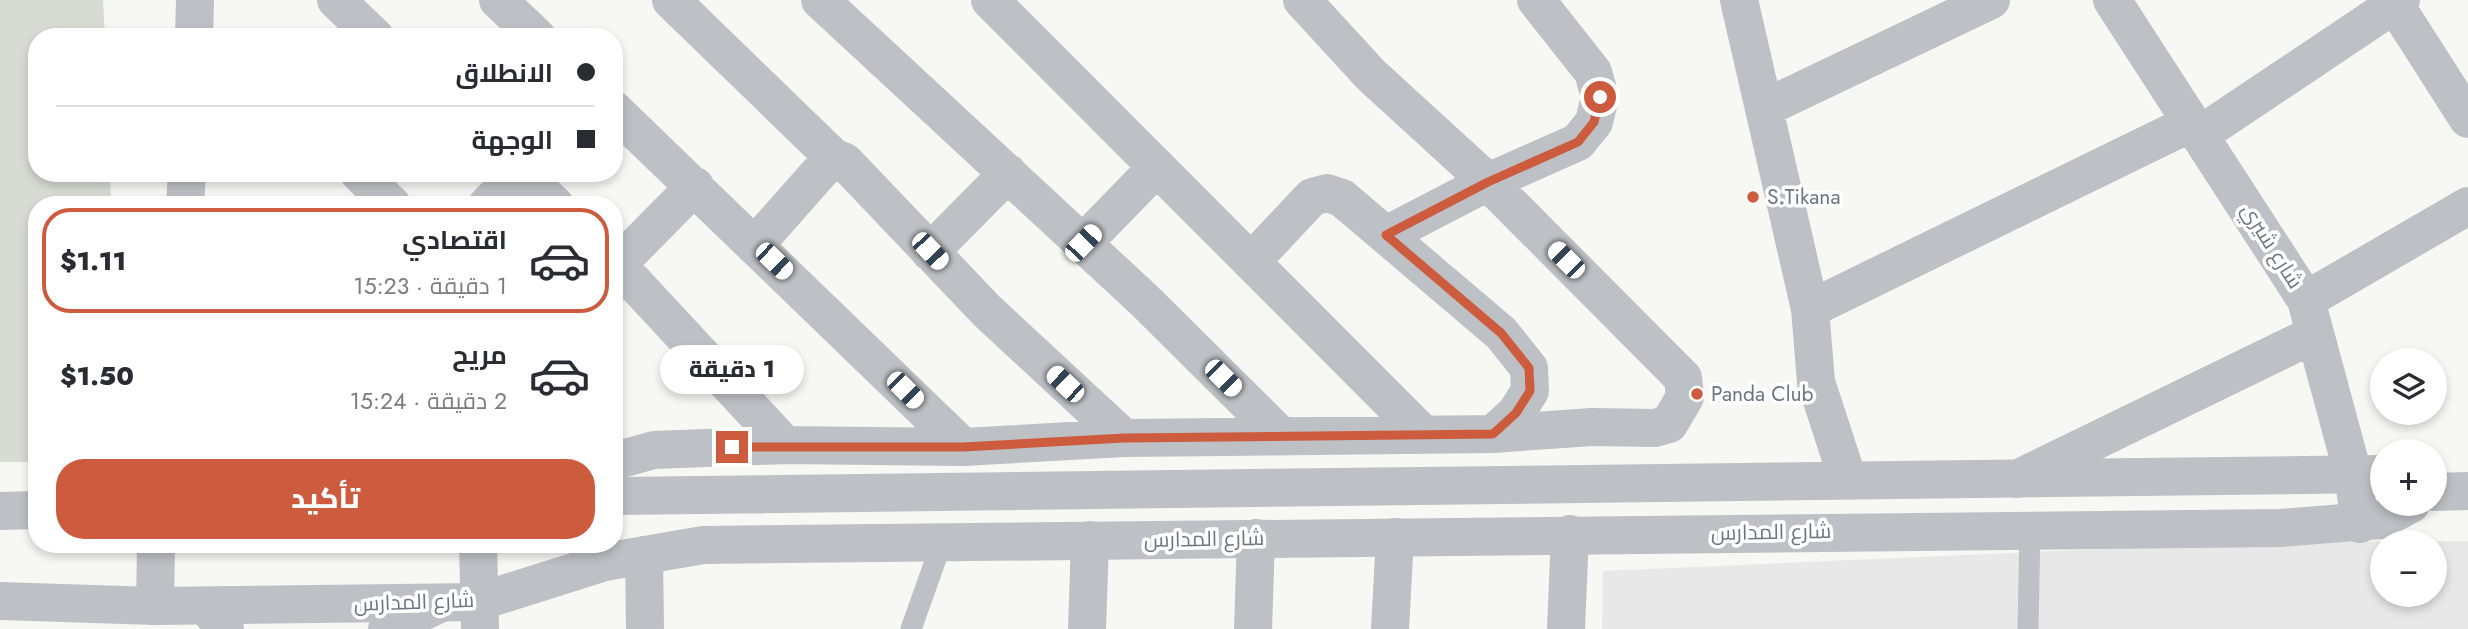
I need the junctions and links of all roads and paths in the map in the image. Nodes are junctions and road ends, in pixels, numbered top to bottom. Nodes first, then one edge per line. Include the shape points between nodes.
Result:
1 (336, 0) edge
2 (498, 0) edge
3 (671, 0) edge
4 (820, 0) edge
5 (990, 0) edge
6 (1302, 0) edge
7 (1536, 0) edge
8 (1739, 0) edge
9 (1991, 0) edge
10 (2112, 0) edge
11 (2396, 1) edge
12 (366, 28) edge
13 (528, 28) edge
14 (1765, 108) junction
15 (623, 118) edge
16 (2468, 119) edge
17 (2196, 129) junction
18 (833, 157) junction
19 (1157, 167) junction
20 (1008, 173) junction
21 (368, 182) edge
22 (510, 182) edge
23 (530, 182) edge
24 (1488, 182) junction
25 (695, 186) junction
26 (383, 196) edge
27 (496, 196) edge
28 (545, 196) edge
29 (2468, 206) edge
30 (1386, 235) junction
31 (1083, 243) junction
32 (756, 244) junction
33 (930, 251) junction
34 (623, 255) edge
35 (1251, 262) junction
36 (623, 270) edge
37 (1810, 309) junction
38 (2310, 317) junction
39 (1423, 433) junction
40 (1493, 434) junction
41 (1291, 436) junction
42 (1124, 438) junction
43 (785, 446) junction
44 (963, 447) junction
45 (623, 453) edge
46 (2367, 474) edge
47 (2018, 479) junction
48 (1848, 480) junction
49 (623, 496) edge
50 (28, 510) edge
51 (0, 511) edge
52 (2392, 516) edge
53 (2360, 524) junction
54 (2030, 530) junction
55 (1570, 534) junction
56 (1395, 537) junction
57 (1256, 538) junction
58 (1090, 540) junction
59 (942, 542) junction
60 (156, 553) edge
61 (478, 553) edge
62 (644, 555) junction
63 (0, 601) edge
64 (439, 604) junction
65 (155, 606) junction
66 (479, 615) edge
67 (216, 617) edge
68 (387, 629) edge
69 (645, 629) edge
70 (911, 629) edge
71 (1087, 629) edge
72 (1253, 629) edge
73 (1390, 629) edge
74 (1566, 629) edge
75 (2028, 629) edge

1 - 12 street
2 - 13 street
3 - 18 street
4 - 20 street
5 - 19 street
6 - 24 street via 1371,75
7 - 24 street via 1593,72 1600,97 1594,122 1578,142
8 - 14 street
9 - 14 street
10 - 17 street, شارع شيري
11 - 16 street
11 - 17 street
14 - 37 street
15 - 25 street
17 - 37 street
17 - 38 street, شارع شيري
18 - 32 street
18 - 33 street via 845,162
19 - 31 street
19 - 35 street
20 - 31 street
20 - 33 street
21 - 26 street
22 - 27 street
23 - 28 street
24 - 30 street
24 - 40 street via 1683,378 1686,388 1676,416 1655,428
25 - 32 street
25 - 34 street
29 - 38 street
30 - 35 street via 1342,198 1327,193 1312,197
30 - 40 street via 1501,333 1529,368 1530,391 1516,413
31 - 41 street via 1281,436
32 - 44 street
33 - 42 street via 987,311
35 - 39 street
36 - 43 street
37 - 48 street via 1816,382
38 - 46 street, شارع شيري
38 - 47 street
39 - 40 street
39 - 41 street
41 - 42 street
42 - 44 street
43 - 44 street
43 - 45 street
46 - 47 street
46 - 53 street, شارع شيري
47 - 48 street
48 - 49 street
50 - 51 street
52 - 53 street, شارع المدارس
53 - 54 street, شارع المدارس
54 - 55 street, شارع المدارس
54 - 75 lane
55 - 56 street, شارع المدارس
55 - 74 street
56 - 57 street, شارع المدارس
56 - 73 street
57 - 58 street, شارع المدارس
57 - 72 street
58 - 59 street, شارع المدارس
58 - 71 street
59 - 62 street, شارع المدارس via 703,545
59 - 70 lane
60 - 65 street
61 - 66 street
62 - 66 street, شارع المدارس via 540,580
62 - 69 street
63 - 65 street, شارع المدارس
64 - 66 street, شارع المدارس
64 - 67 street, شارع المدارس
64 - 68 street
65 - 67 street, شارع المدارس

